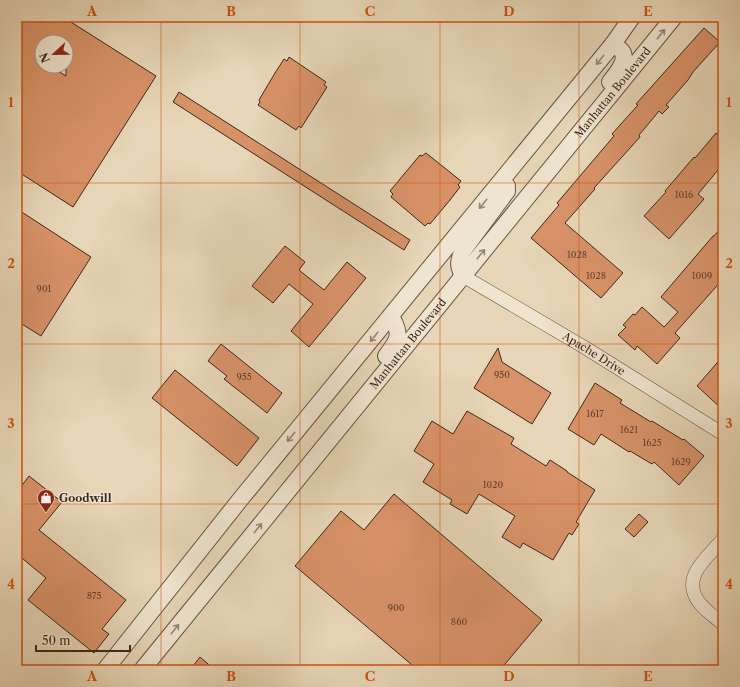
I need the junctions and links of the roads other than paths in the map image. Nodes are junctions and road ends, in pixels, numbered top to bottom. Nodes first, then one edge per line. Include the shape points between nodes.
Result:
1 (632, 17) edge
2 (674, 17) edge
3 (613, 44) junction
4 (573, 142) junction
5 (507, 174) junction
6 (463, 276) junction
7 (391, 316) junction
8 (346, 420) junction
9 (723, 434) edge
10 (723, 539) edge
11 (723, 624) edge
12 (105, 670) edge
13 (142, 670) edge

1 - 3 street
4 -> 2 street, Manhattan Boulevard
3 - 4 street via 623,54 620,68 573,130
3 -> 5 street
6 -> 4 street, Manhattan Boulevard
5 - 6 street via 507,191 458,261
5 -> 7 street
6 - 8 street, Manhattan Boulevard
6 - 9 street, Apache Drive via 584,347
7 - 8 street via 398,329 398,340 354,396 346,410
7 -> 12 street
13 -> 8 street, Manhattan Boulevard
10 - 11 street via 695,572 692,580 697,600

